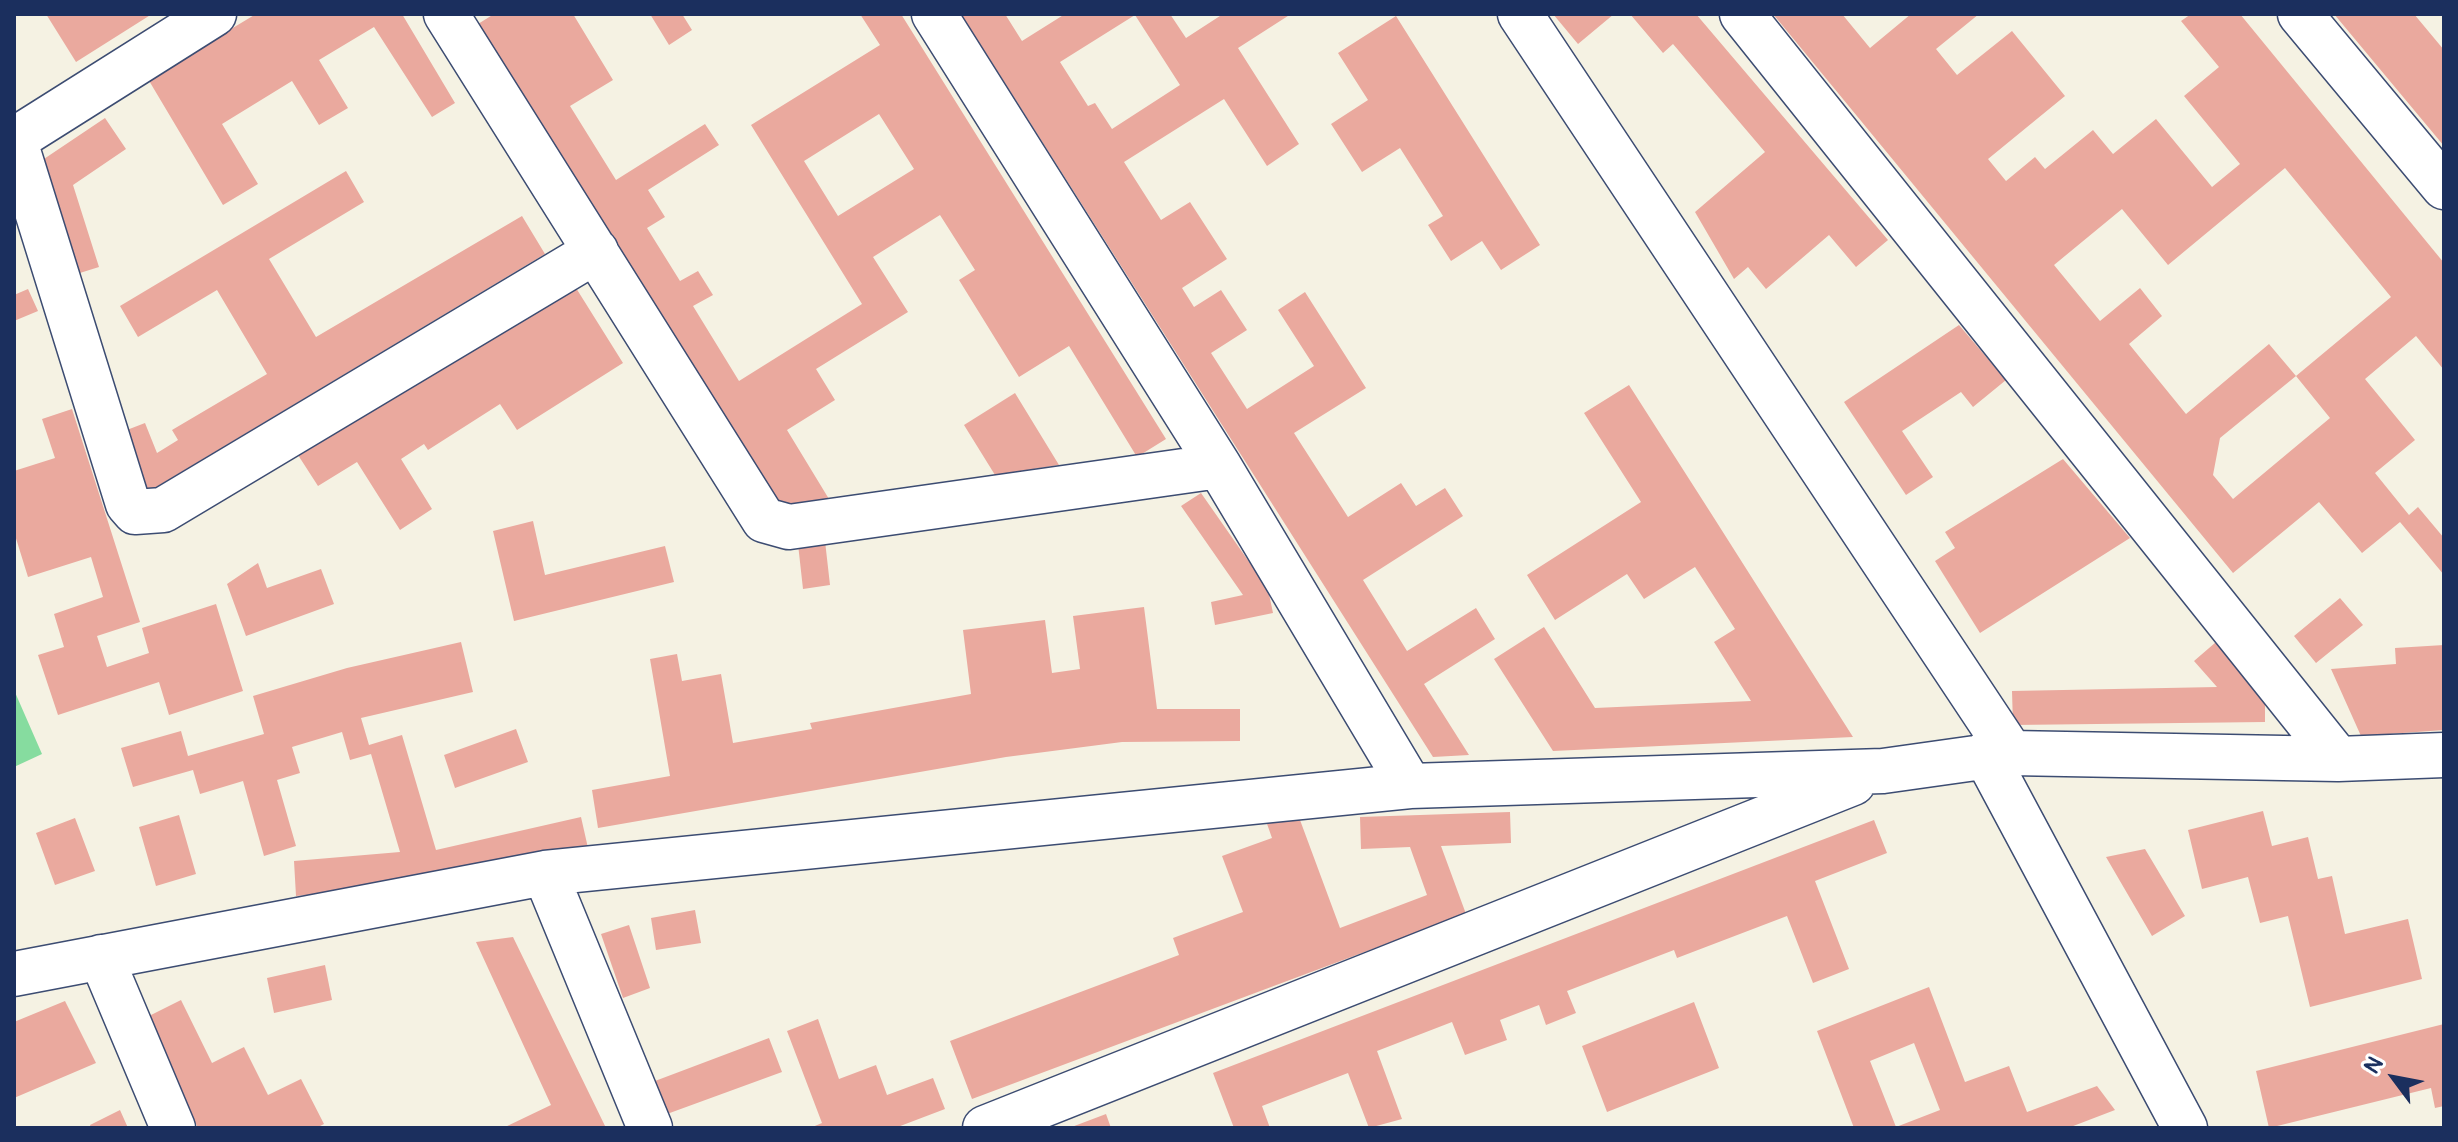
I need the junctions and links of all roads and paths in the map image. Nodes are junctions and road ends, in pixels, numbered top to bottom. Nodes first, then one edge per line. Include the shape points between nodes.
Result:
1 (214, 14) edge
2 (446, 14) edge
3 (934, 14) edge
4 (1520, 14) edge
5 (1742, 14) edge
6 (2300, 14) edge
7 (14, 139) edge
8 (2444, 187) edge
9 (596, 251) junction
10 (1219, 466) junction
11 (1998, 754) junction
12 (2444, 755) edge
13 (2338, 759) junction
14 (1883, 771) junction
15 (1410, 786) junction
16 (545, 873) junction
17 (101, 957) junction
18 (14, 974) edge
19 (2171, 1124) edge
20 (173, 1128) edge
21 (650, 1128) edge
22 (985, 1128) edge

1 - 7 street
2 - 9 street
3 - 10 street
4 - 11 street
5 - 13 street
6 - 8 street
7 - 9 street via 128,504 135,512 163,510
9 - 10 street via 764,520 789,527
10 - 15 street
11 - 13 street
11 - 14 street
11 - 19 street
12 - 13 street
14 - 15 street
14 - 22 street
15 - 16 street
16 - 17 street
16 - 21 street
17 - 18 street
17 - 20 street

